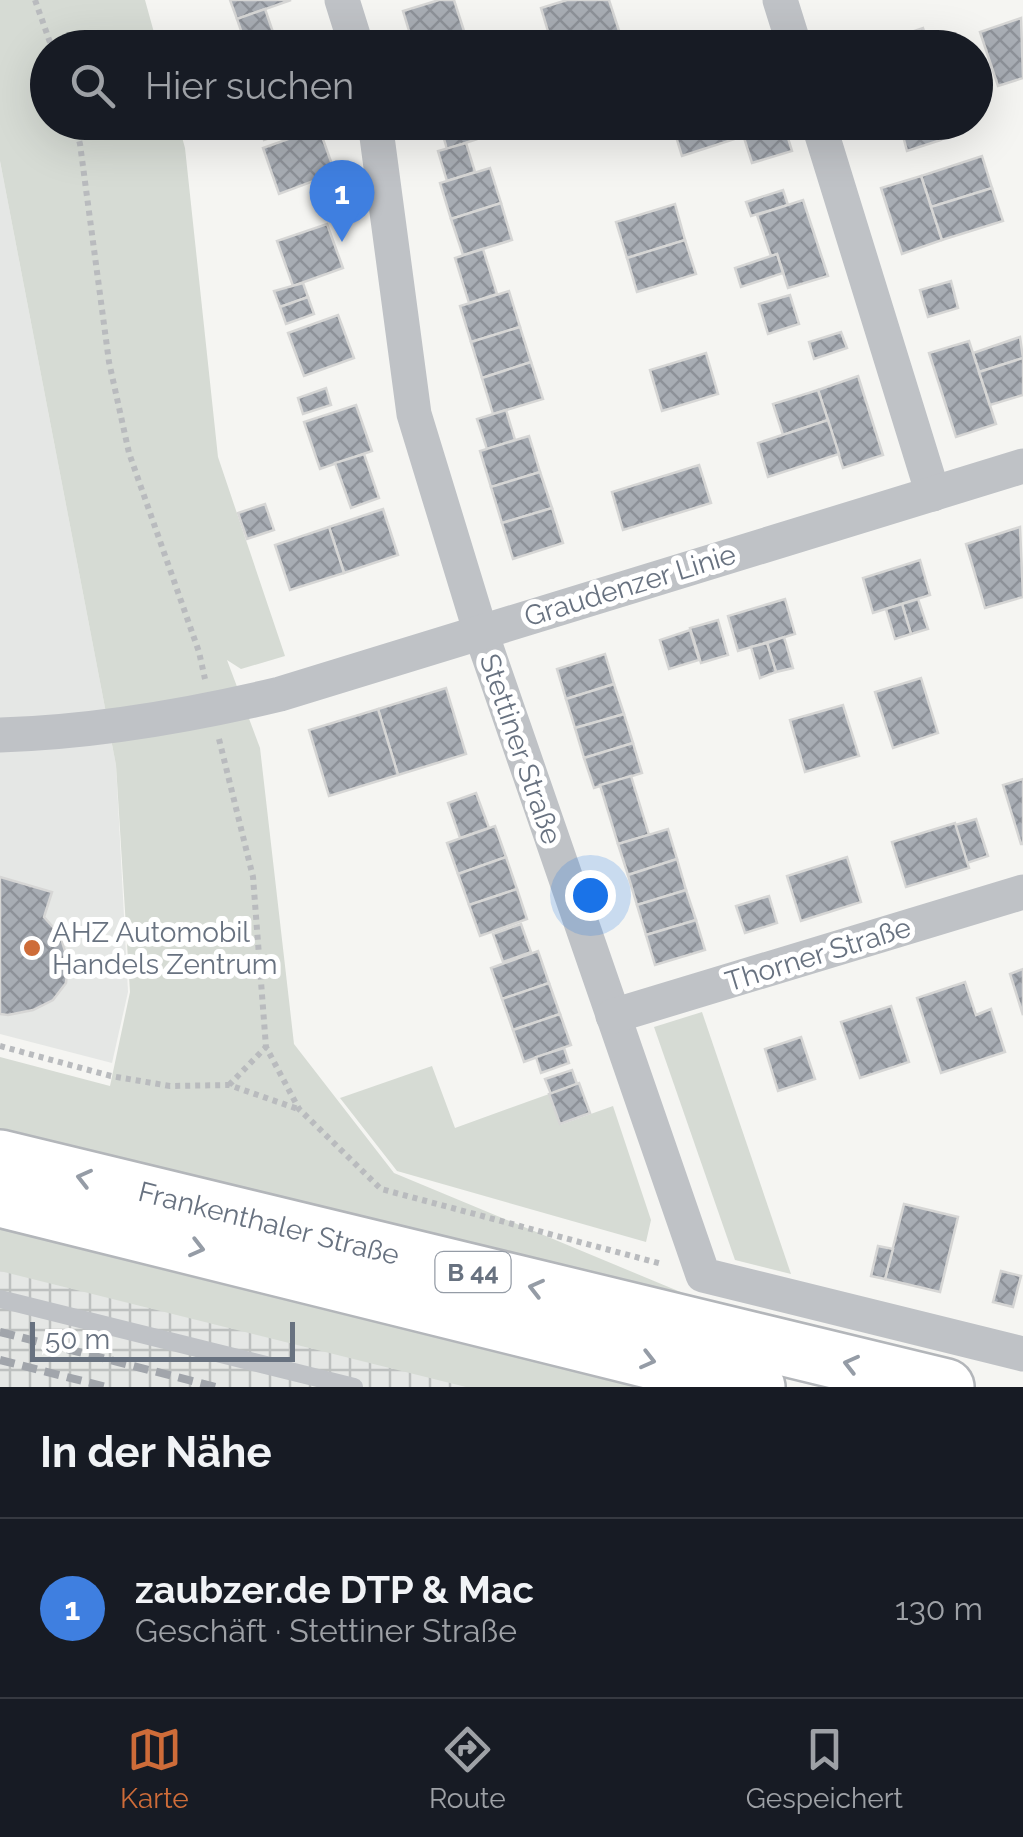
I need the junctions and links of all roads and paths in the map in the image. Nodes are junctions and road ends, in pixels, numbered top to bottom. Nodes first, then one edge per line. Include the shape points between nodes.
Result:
1 (35, 0) edge
2 (342, 0) edge
3 (780, 0) edge
4 (46, 30) edge
5 (351, 30) edge
6 (789, 30) edge
7 (79, 140) edge
8 (377, 140) edge
9 (824, 140) edge
10 (1023, 466) edge
11 (933, 494) junction
12 (480, 630) junction
13 (212, 710) junction
14 (0, 735) edge
15 (1023, 892) edge
16 (613, 1016) junction
17 (0, 1046) edge
18 (266, 1047) junction
19 (229, 1085) junction
20 (299, 1110) junction
21 (0, 1158) edge
22 (0, 1199) edge
23 (703, 1275) junction
24 (0, 1299) edge
25 (1023, 1354) edge
26 (354, 1387) edge
27 (757, 1387) edge
28 (946, 1387) edge

1 - 4 path
2 - 5 street
3 - 6 street
7 - 13 path via 109,362 129,453 199,652
8 - 12 street, Stettiner Straße via 414,414
9 - 11 street
10 - 11 street, Graudenzer Linie
11 - 12 street, Graudenzer Linie
12 - 13 street, Graudenzer Linie
12 - 16 street, Stettiner Straße
13 - 14 street, Graudenzer Linie via 68,733
13 - 18 path via 253,877
15 - 16 street, Thorner Straße
16 - 23 street, Stettiner Straße
17 - 19 path via 111,1076 170,1086
18 - 19 path
18 - 20 path
19 - 20 path
20 - 23 path via 382,1188
28 -> 21 main road, Frankenthaler Straße / B 44
22 -> 27 main road, Frankenthaler Straße / B 44
23 - 25 street
24 - 26 lane

